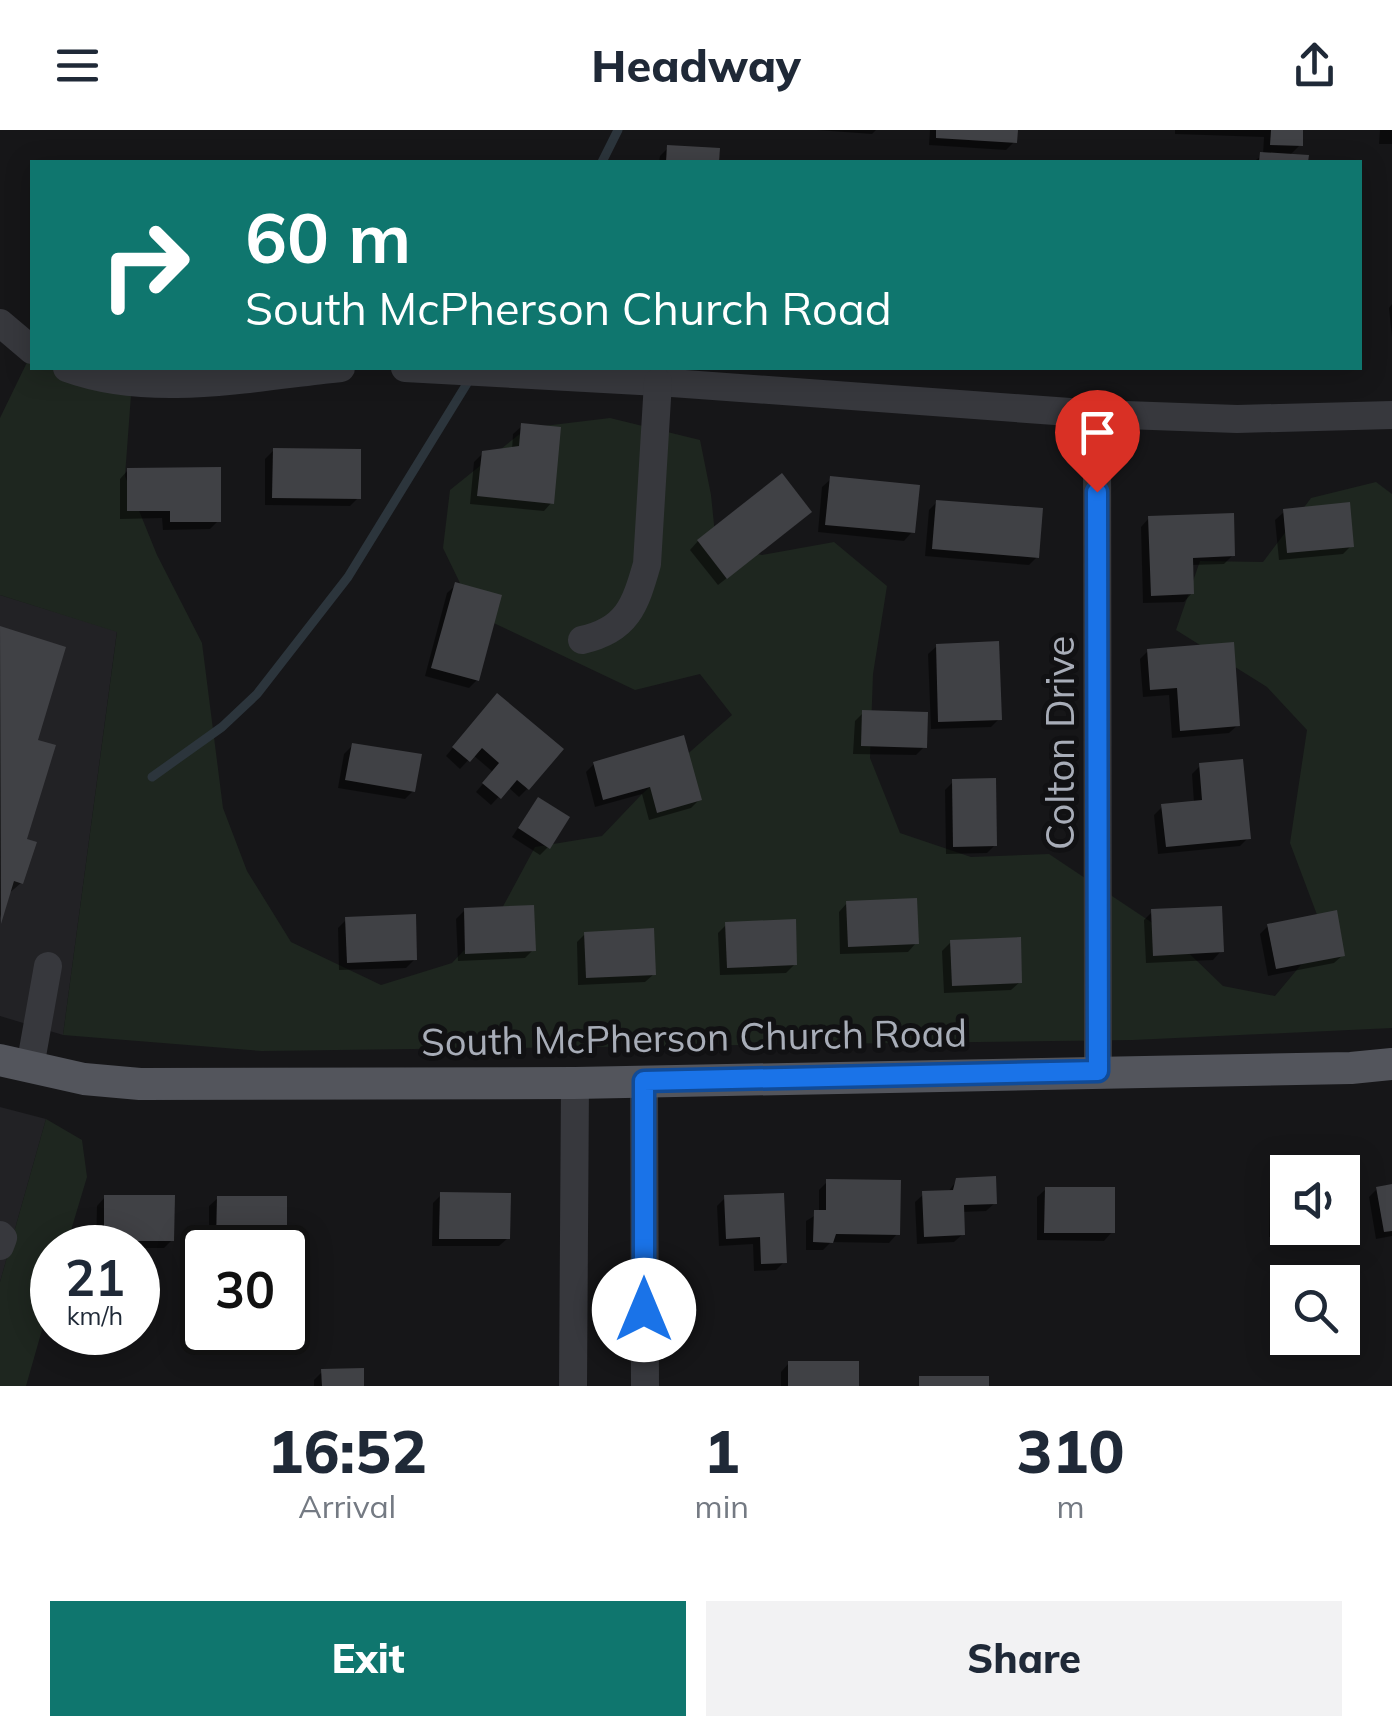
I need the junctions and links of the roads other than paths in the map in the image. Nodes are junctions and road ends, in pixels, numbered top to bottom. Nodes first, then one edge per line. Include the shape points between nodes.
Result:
1 (0, 323) edge
2 (30, 348) edge
3 (72, 370) edge
4 (322, 370) edge
5 (441, 370) edge
6 (658, 382) junction
7 (1097, 414) junction
8 (1392, 415) edge
9 (582, 640) dead end
10 (48, 966) dead end
11 (15, 1064) edge
12 (1392, 1064) edge
13 (1098, 1071) junction
14 (644, 1081) junction
15 (575, 1083) junction
16 (0, 1236) edge
17 (0, 1246) edge
18 (573, 1386) edge
19 (644, 1386) edge

1 - 2 street
3 - 4 street via 100,380 155,383
5 - 6 street
6 - 7 street
6 - 9 street via 640,591 616,629
7 - 8 street
7 - 13 street, Colton Drive
10 - 11 street
11 - 15 main road, South McPherson Church Road via 140,1084
12 - 13 main road, South McPherson Church Road
13 - 14 main road, South McPherson Church Road
14 - 15 main road, South McPherson Church Road
14 - 19 street
15 - 18 street
16 - 17 street

